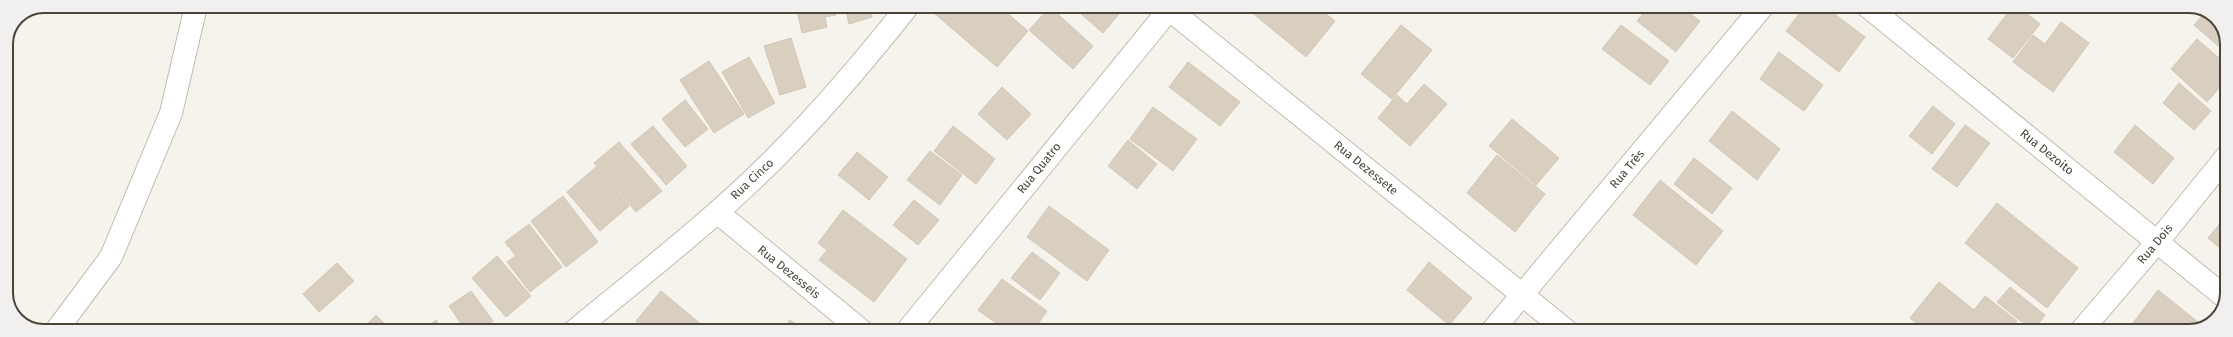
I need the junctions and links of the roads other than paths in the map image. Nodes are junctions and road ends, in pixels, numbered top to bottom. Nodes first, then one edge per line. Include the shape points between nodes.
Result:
1 (194, 13) edge
2 (902, 13) edge
3 (1163, 13) edge
4 (1175, 13) edge
5 (1757, 13) edge
6 (1876, 13) edge
7 (2220, 165) edge
8 (717, 212) junction
9 (2158, 241) junction
10 (2220, 293) edge
11 (1522, 295) junction
12 (61, 324) edge
13 (582, 324) edge
14 (853, 324) edge
15 (913, 324) edge
16 (1498, 324) edge
17 (1558, 324) edge
18 (2087, 324) edge

1 - 12 street via 172,113 111,257
2 - 8 street, Rua Cinco via 824,107 774,159
3 - 15 street, Rua Quatro
4 - 11 street, Rua Dezessete
5 - 11 street, Rua Três
6 - 9 street, Rua Dezoito
7 - 9 street, Rua Dois
8 - 13 street, Rua Cinco
8 - 14 street, Rua Dezesseis
9 - 10 street, Rua Dezoito
9 - 18 street, Rua Dois
11 - 16 street, Rua Três
11 - 17 street, Rua Dezessete

